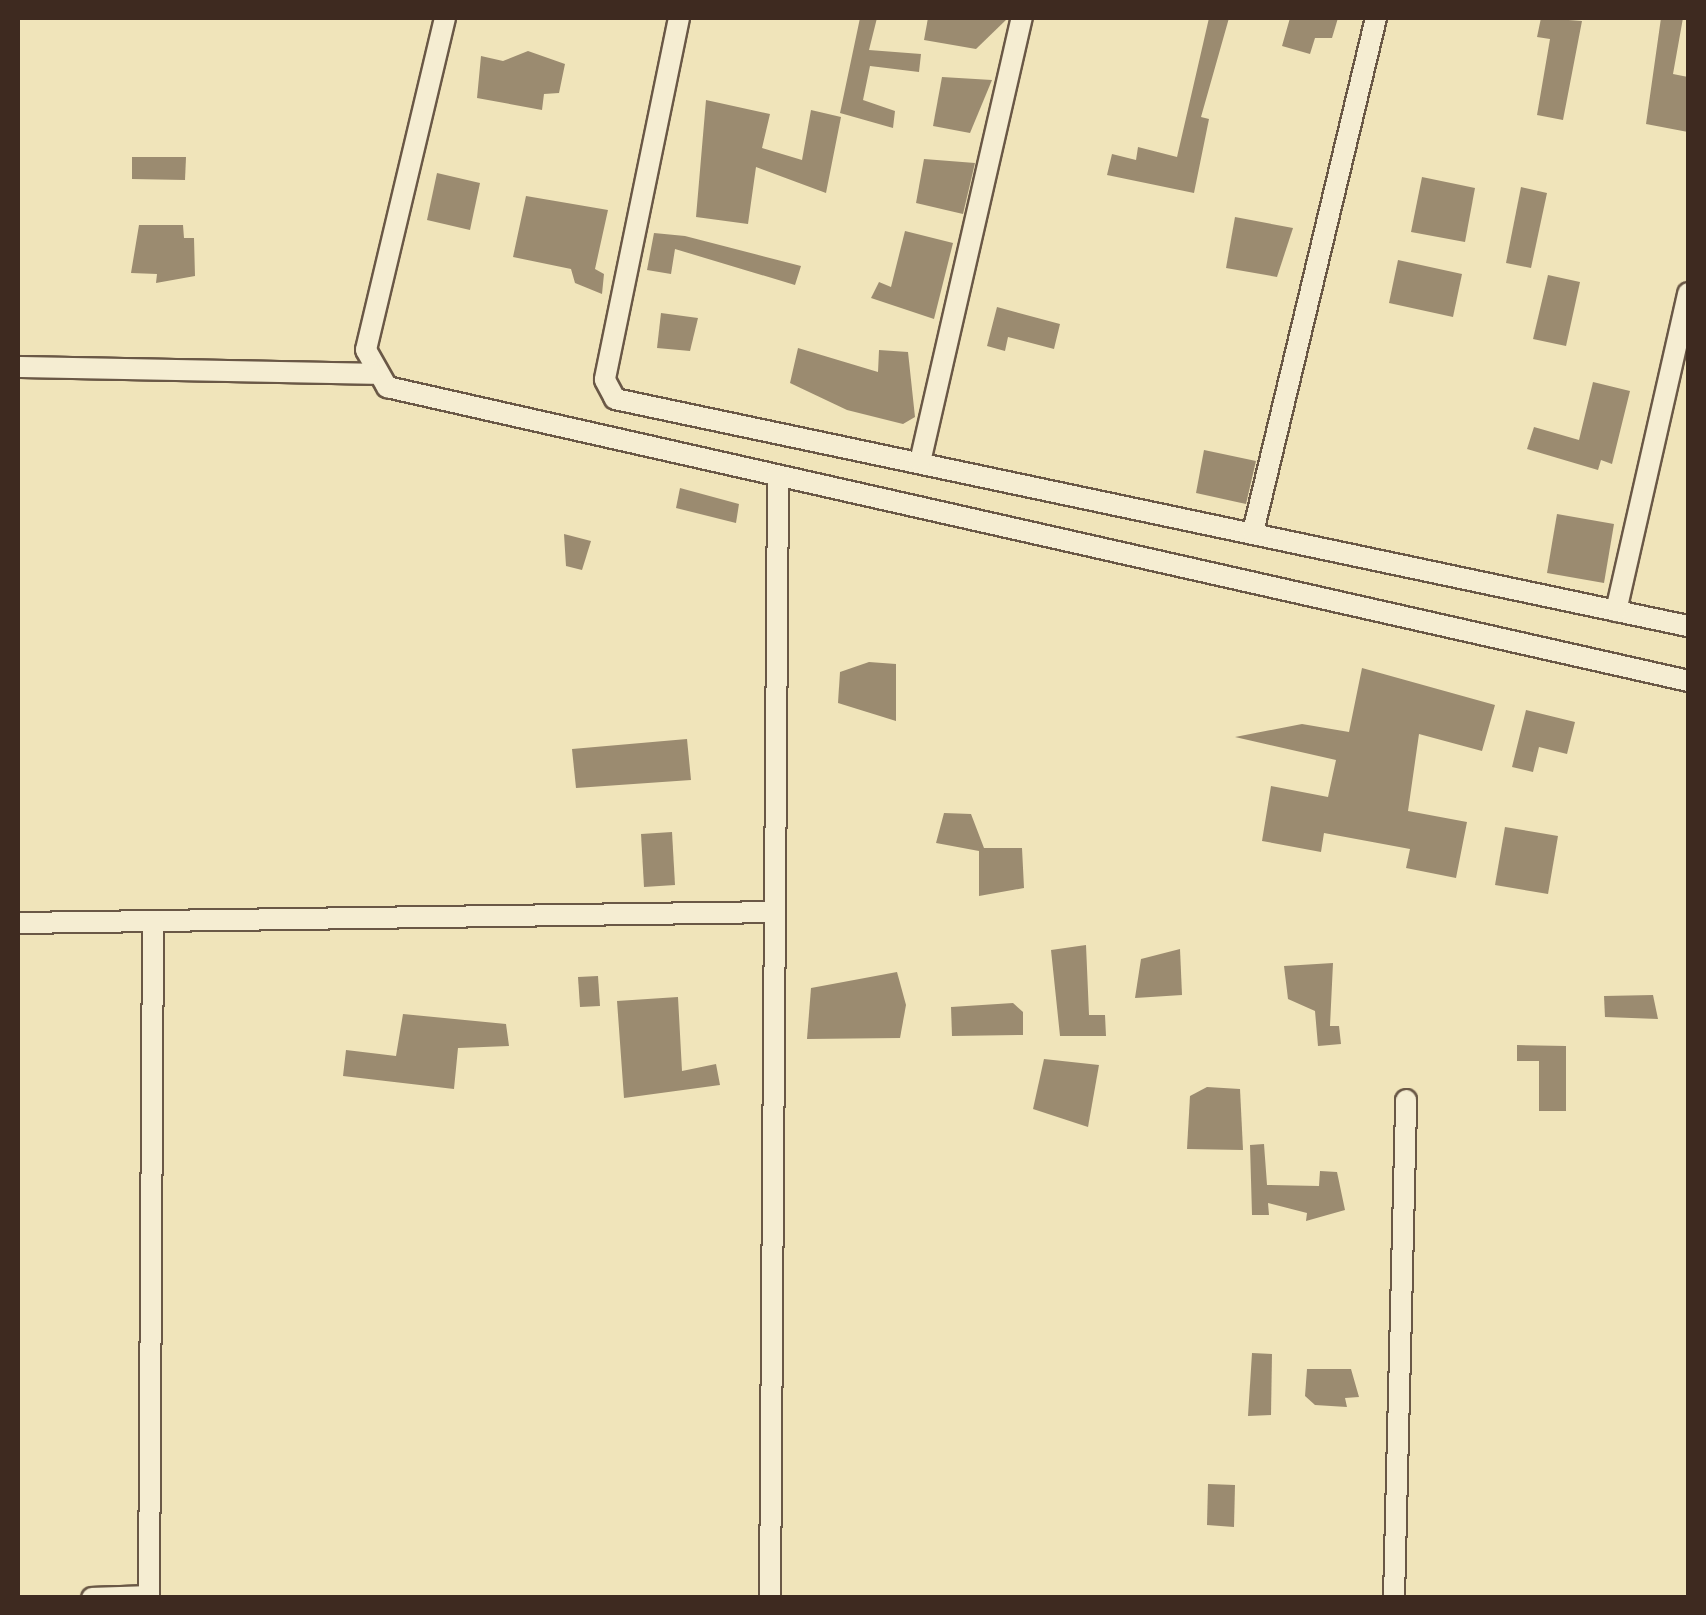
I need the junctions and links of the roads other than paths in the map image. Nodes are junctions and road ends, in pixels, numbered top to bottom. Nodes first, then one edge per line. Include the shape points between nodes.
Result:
1 (445, 18) edge
2 (679, 18) edge
3 (1022, 18) edge
4 (1376, 18) edge
5 (1688, 293) edge
6 (18, 368) edge
7 (372, 374) junction
8 (920, 462) junction
9 (778, 476) junction
10 (1252, 532) junction
11 (1616, 611) junction
12 (1688, 626) edge
13 (1688, 681) edge
14 (775, 912) junction
15 (154, 921) junction
16 (18, 923) edge
17 (1406, 1100) dead end
18 (149, 1597) edge
19 (92, 1598) edge
20 (770, 1598) edge
21 (1394, 1598) edge

1 - 7 street via 373,312
2 - 8 street via 610,390 615,398
3 - 8 street
4 - 10 street
5 - 11 street
6 - 7 street
7 - 9 street via 416,396
8 - 10 street
9 - 13 street
9 - 14 street
10 - 11 street
11 - 12 street
14 - 15 street
14 - 20 street
15 - 16 street
15 - 18 street
17 - 21 street
18 - 19 street

